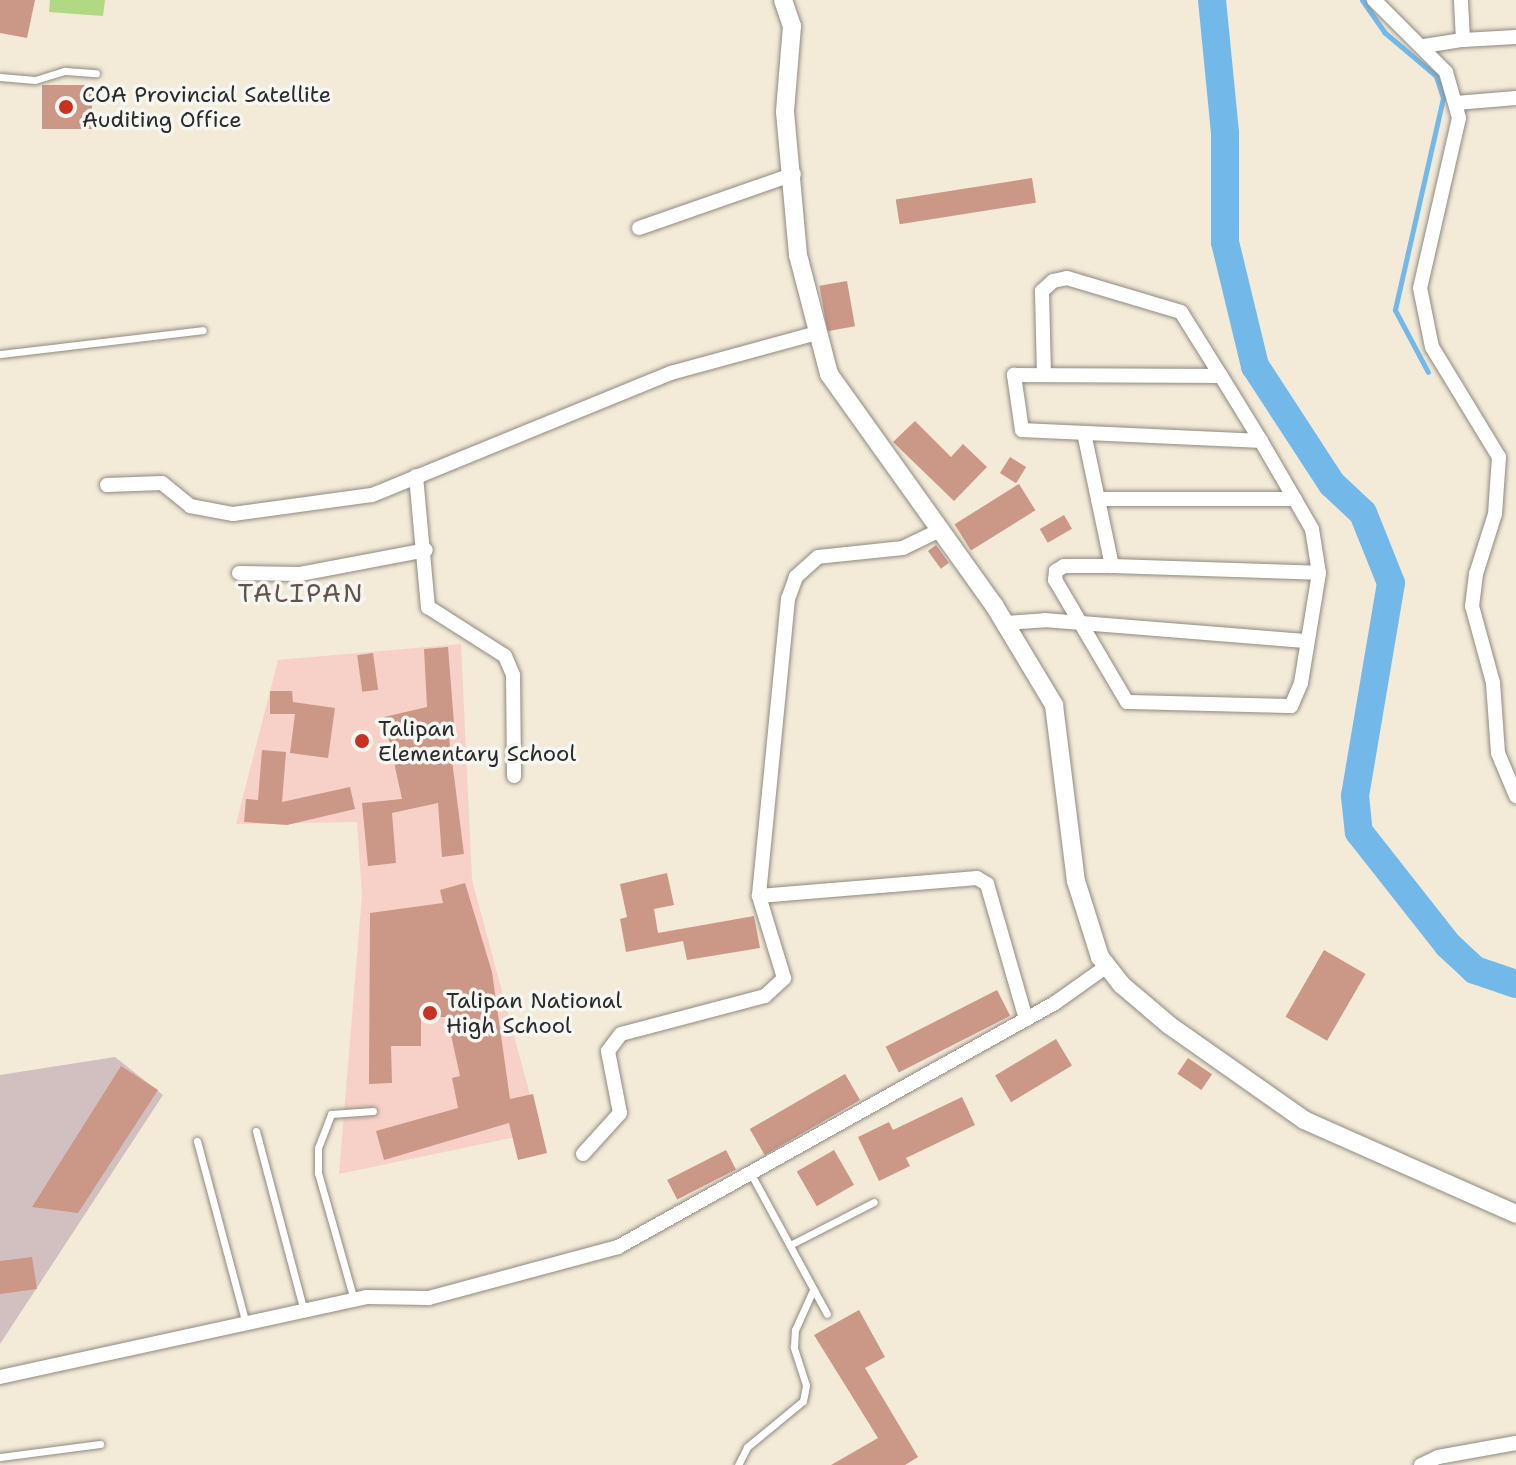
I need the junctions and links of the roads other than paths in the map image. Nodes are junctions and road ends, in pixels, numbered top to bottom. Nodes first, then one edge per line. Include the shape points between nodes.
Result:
1 (783, 0) edge
2 (1374, 0) edge
3 (1461, 0) edge
4 (1516, 37) edge
5 (1463, 40) junction
6 (1424, 46) junction
7 (96, 73) dead end
8 (0, 77) edge
9 (1516, 98) edge
10 (1456, 103) junction
11 (794, 174) junction
12 (639, 228) dead end
13 (203, 330) dead end
14 (817, 333) junction
15 (0, 354) edge
16 (1044, 375) junction
17 (1221, 376) junction
18 (1084, 433) junction
19 (1261, 441) junction
20 (416, 476) junction
21 (107, 485) dead end
22 (1098, 499) junction
23 (1295, 499) junction
24 (940, 530) junction
25 (426, 550) junction
26 (1112, 566) junction
27 (239, 573) dead end
28 (1319, 573) junction
29 (1006, 623) junction
30 (1082, 627) junction
31 (1304, 641) junction
32 (514, 776) dead end
33 (1516, 796) edge
34 (759, 896) junction
35 (1107, 966) junction
36 (1026, 1019) junction
37 (373, 1111) dead end
38 (256, 1131) dead end
39 (197, 1141) dead end
40 (583, 1154) dead end
41 (751, 1174) junction
42 (874, 1202) dead end
43 (1516, 1214) edge
44 (790, 1245) junction
45 (813, 1290) junction
46 (354, 1300) junction
47 (305, 1314) junction
48 (827, 1314) dead end
49 (246, 1324) junction
50 (0, 1377) edge
51 (1516, 1443) edge
52 (100, 1444) dead end
53 (0, 1457) edge
54 (738, 1465) edge
55 (1421, 1465) edge

1 - 11 street via 792,26 785,112
2 - 6 street
3 - 5 street
4 - 5 street
5 - 6 street
6 - 10 street via 1446,72
7 - 8 lane via 65,71 35,80
9 - 10 street
10 - 33 street via 1459,118 1420,288 1432,347 1499,457 1495,514 1472,606 1493,683 1498,753
11 - 12 street
11 - 14 street via 798,255
13 - 15 lane
14 - 20 street via 671,373
14 - 24 street via 829,374
16 - 17 street
16 - 17 street via 1042,291 1067,278 1181,312
16 - 18 street via 1014,375 1022,430
17 - 19 street
18 - 19 street
18 - 22 street
19 - 23 street
20 - 21 street via 372,495 233,514 190,506 162,483
20 - 25 street
22 - 23 street
22 - 26 street
23 - 28 street via 1312,529
24 - 29 street
24 - 34 street via 903,548 818,557 796,577 788,599
25 - 27 street via 300,574
25 - 32 street via 428,607 505,656 513,675
26 - 28 street
26 - 30 street via 1064,566 1056,571 1055,580
28 - 31 street
29 - 30 street via 1045,620
29 - 35 street via 1054,705 1076,881 1089,932
30 - 31 street
30 - 31 street via 1127,702 1291,706 1301,683
34 - 36 street via 977,878 987,884
34 - 40 street via 784,978 765,996 621,1034 608,1051 620,1113
35 - 36 street
35 - 43 street via 1169,1025 1304,1120
36 - 41 street
37 - 46 lane via 331,1114 318,1148 318,1173
38 - 47 lane
39 - 49 lane
41 - 44 lane
41 - 46 street via 618,1247 429,1298
42 - 44 lane
44 - 45 lane
45 - 48 lane
45 - 54 lane via 795,1330 794,1347 806,1385 803,1401 747,1447
46 - 47 street
47 - 49 street
49 - 50 street
51 - 55 street
52 - 53 lane

